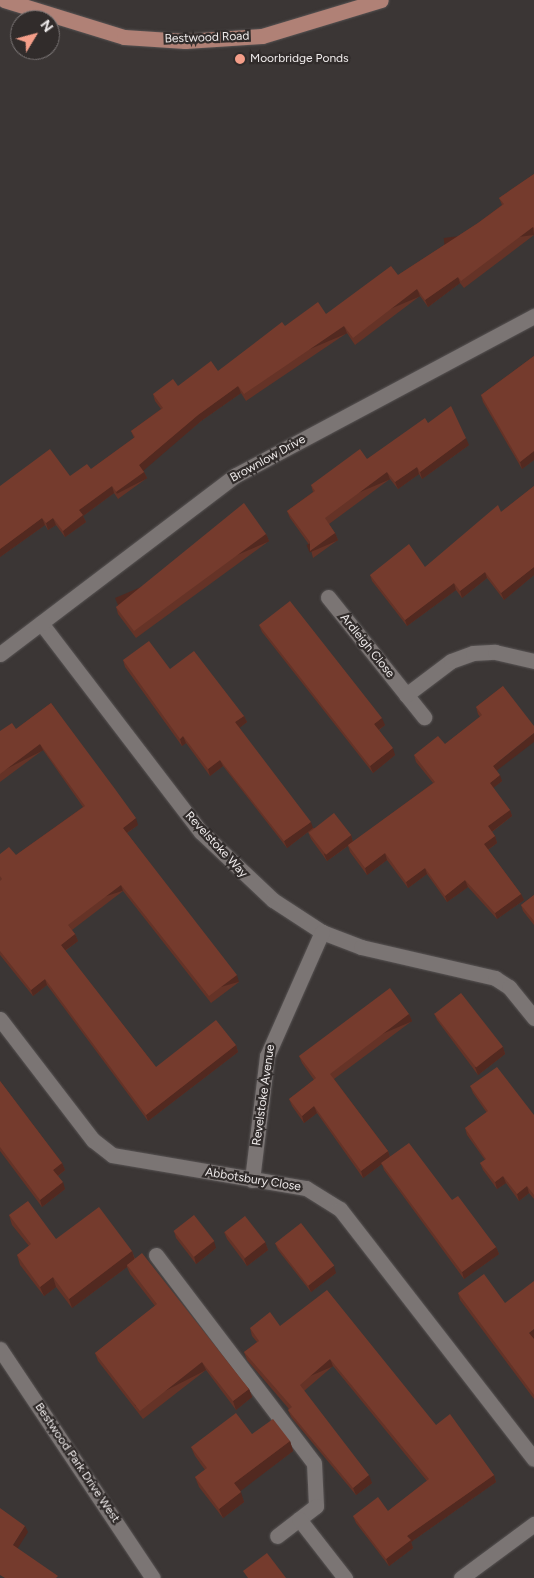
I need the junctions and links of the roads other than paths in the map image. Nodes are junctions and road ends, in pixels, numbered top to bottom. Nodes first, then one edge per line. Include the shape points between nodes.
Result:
1 (4, 0) edge
2 (381, 0) edge
3 (534, 316) edge
4 (328, 597) dead end
5 (41, 623) junction
6 (0, 654) edge
7 (534, 661) edge
8 (406, 695) junction
9 (424, 717) dead end
10 (322, 932) junction
11 (534, 1018) edge
12 (0, 1019) edge
13 (252, 1180) junction
14 (156, 1255) dead end
15 (0, 1349) edge
16 (534, 1459) edge
17 (299, 1519) junction
18 (534, 1524) edge
19 (277, 1536) dead end
20 (153, 1578) edge
21 (345, 1578) edge
22 (461, 1578) edge

1 - 2 main road, Bestwood Road via 124,37 185,41 262,36
3 - 5 street, Brownlow Drive via 236,475
4 - 8 street, Ardleigh Close
5 - 6 street, Brownlow Drive
5 - 10 street, Revelstoke Way via 207,839 265,894
7 - 8 street via 495,652 473,653 451,661
8 - 9 street, Ardleigh Close
10 - 11 street, Revelstoke Way via 385,953 495,978 509,987
10 - 13 street, Revelstoke Avenue via 267,1056
12 - 13 street, Abbotsbury Close via 93,1140 112,1156
13 - 16 street, Abbotsbury Close via 306,1188 340,1209
14 - 17 street via 314,1463 316,1506
15 - 20 street, Bestwood Park Drive West
17 - 19 street
17 - 21 street
18 - 22 street

